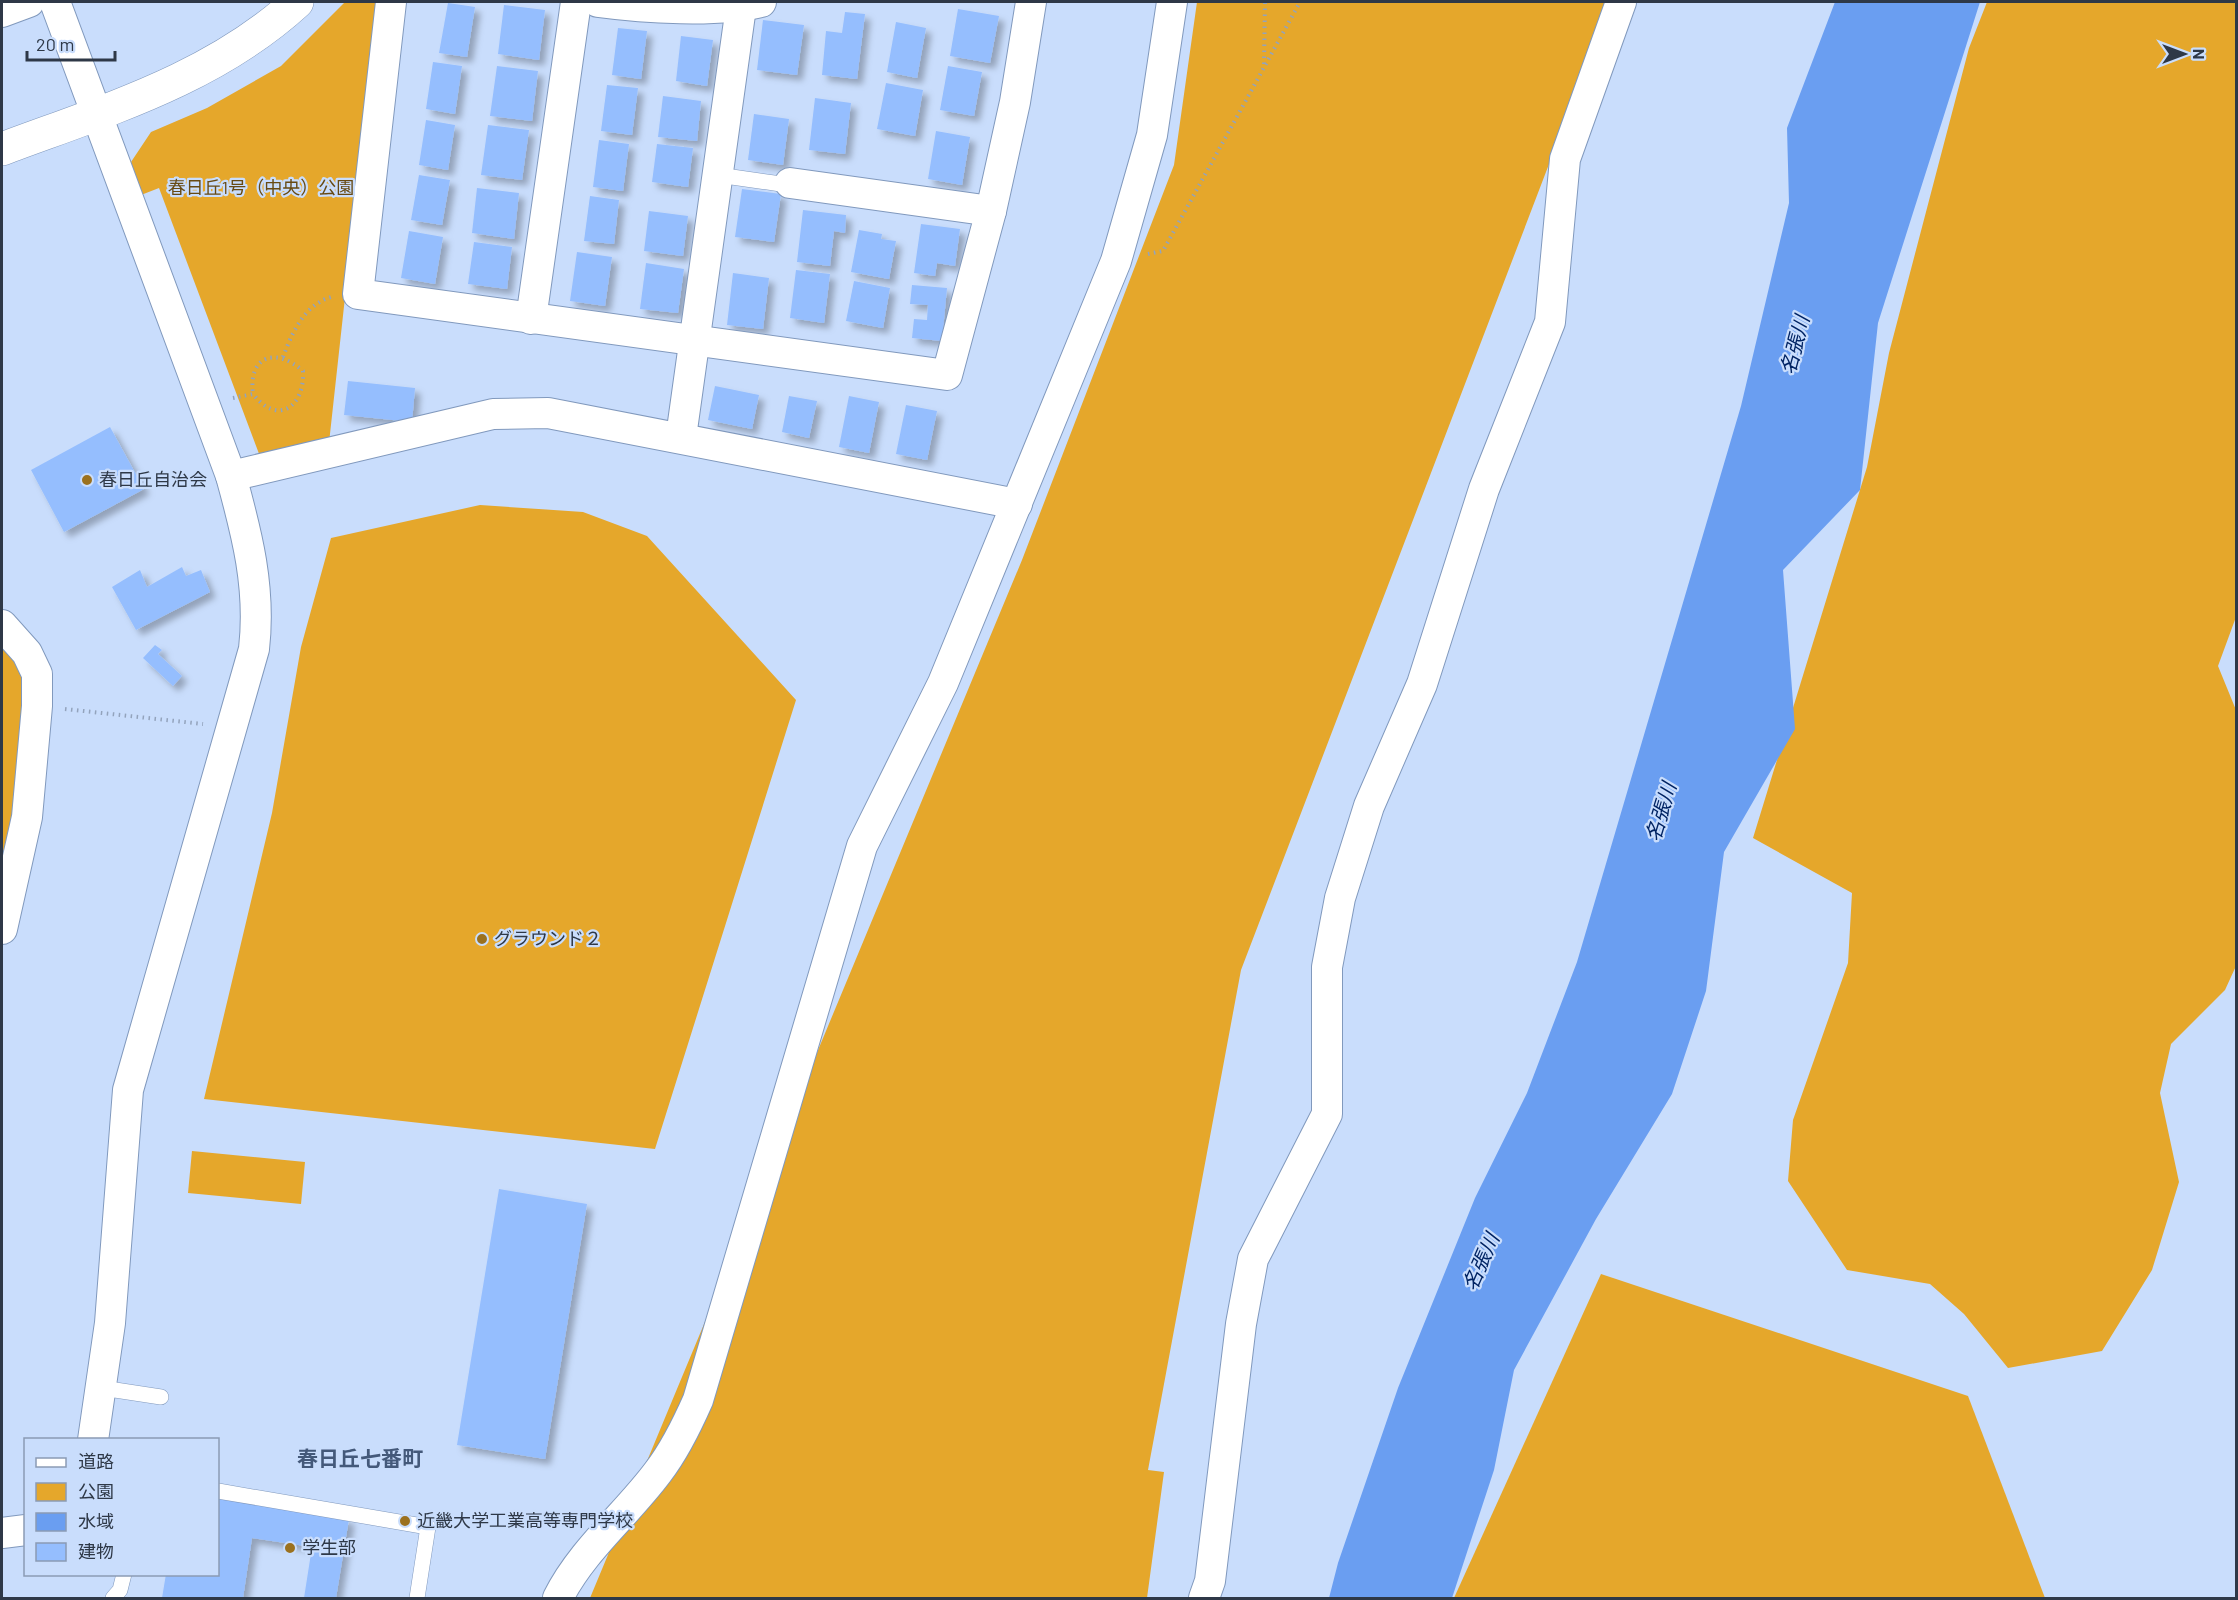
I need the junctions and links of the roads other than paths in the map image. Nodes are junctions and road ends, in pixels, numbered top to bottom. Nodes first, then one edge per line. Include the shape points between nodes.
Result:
1 (29, 2) edge
2 (54, 2) edge
3 (297, 2) edge
4 (576, 2) edge
5 (598, 2) edge
6 (1031, 2) edge
7 (1172, 2) edge
8 (1621, 2) edge
9 (394, 4) edge
10 (751, 4) edge
11 (2, 12) edge
12 (96, 115) junction
13 (2, 149) edge
14 (718, 175) junction
15 (790, 183) joint
16 (991, 211) junction
17 (531, 319) junction
18 (693, 339) junction
19 (681, 437) junction
20 (231, 476) junction
21 (1017, 504) junction
22 (2, 625) edge
23 (2, 929) edge
24 (102, 1388) junction
25 (161, 1397) dead end
26 (93, 1438) edge
27 (219, 1491) edge
28 (24, 1530) edge
29 (2, 1533) edge
30 (124, 1576) edge
31 (114, 1599) edge
32 (417, 1599) edge
33 (558, 1599) edge
34 (1204, 1599) edge

1 - 11 street
2 - 12 street
3 - 12 street via 223,57 174,84
4 - 17 street
5 - 10 street via 716,8
6 - 16 street via 1015,102
7 - 21 street via 1152,135 1116,261
8 - 34 street via 1565,159 1550,322 1484,489 1422,684 1369,807 1340,898 1327,967 1327,1114 1252,1259 1210,1581
9 - 17 street via 358,294
10 - 14 street
12 - 13 street
12 - 20 street
14 - 15 lane
14 - 18 street
15 - 16 street
16 - 18 street via 947,375
17 - 18 street
18 - 19 street
19 - 20 street via 575,416 493,414
19 - 21 street
20 - 24 street via 252,551 257,596 254,649 128,1090
21 - 33 street via 943,683 862,846 698,1400 658,1473 578,1568
22 - 23 street via 27,653 37,674 27,817
24 - 25 lane
24 - 26 street
27 - 32 lane via 428,1527
28 - 29 street
30 - 31 lane

